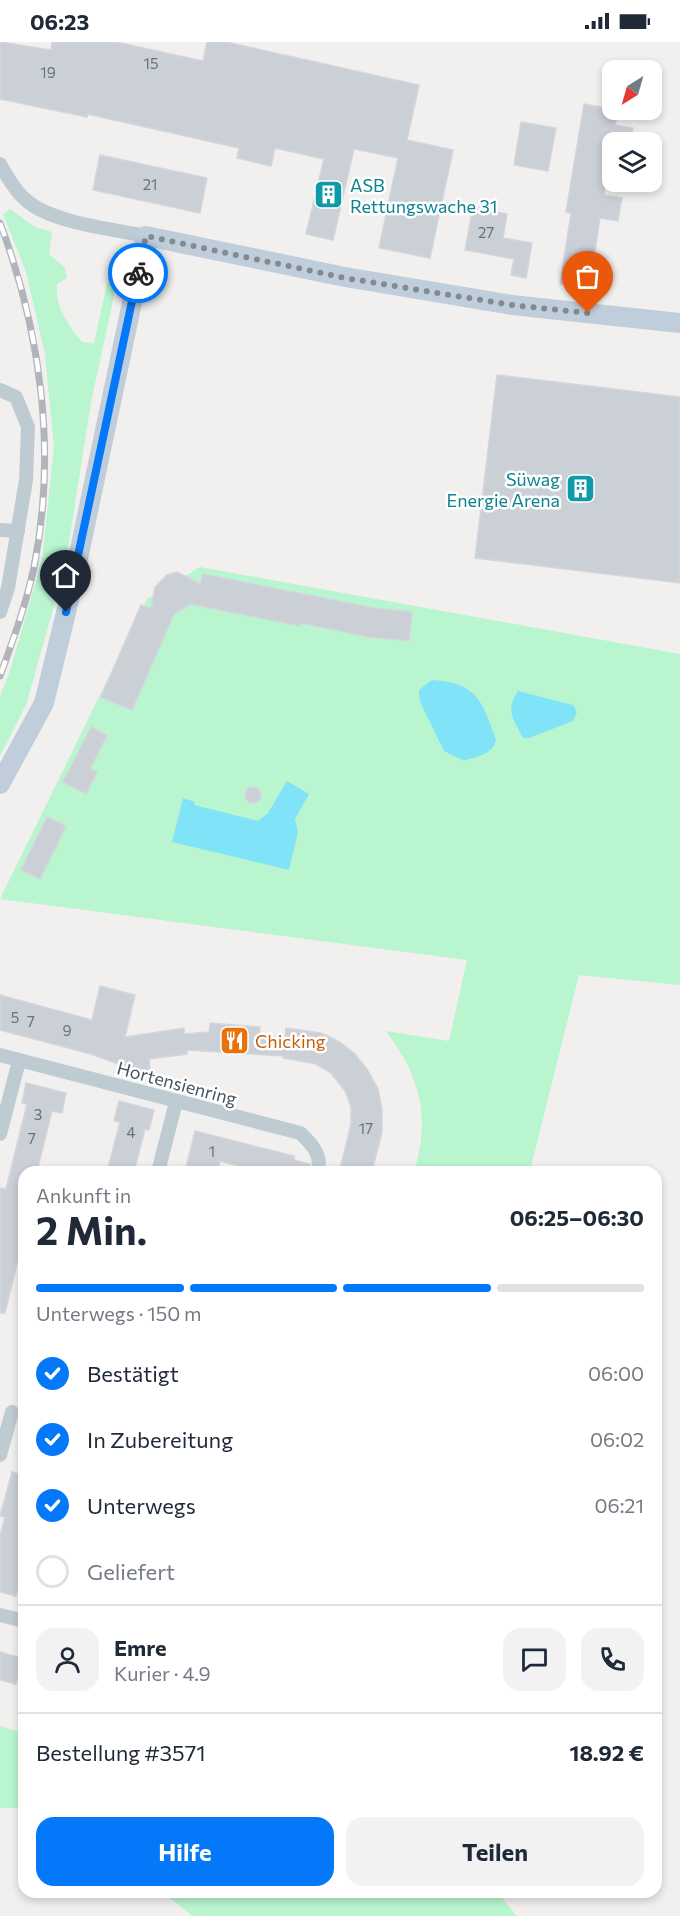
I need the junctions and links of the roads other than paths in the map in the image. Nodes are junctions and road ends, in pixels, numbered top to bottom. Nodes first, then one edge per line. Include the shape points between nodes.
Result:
1 (0, 164) edge
2 (146, 236) junction
3 (680, 323) edge
4 (0, 390) edge
5 (0, 530) edge
6 (18, 531) junction
7 (0, 612) edge
8 (0, 784) edge
9 (0, 1055) edge
10 (19, 1061) junction
11 (176, 1102) junction
12 (0, 1134) edge
13 (160, 1166) edge
14 (320, 1166) edge
15 (12, 1412) dead end
16 (0, 1455) edge
17 (0, 1615) edge
18 (18, 1620) edge

1 - 2 street via 16,190 38,209
2 - 3 main road via 345,278 523,306
2 - 8 main road via 44,703
4 - 6 street via 16,397 28,427 26,480
5 - 6 street
6 - 7 street
9 - 10 street, Hortensienring
10 - 11 street, Hortensienring
10 - 12 street
11 - 13 street
11 - 14 street, Hortensienring via 300,1133 315,1146
15 - 16 street
17 - 18 street

